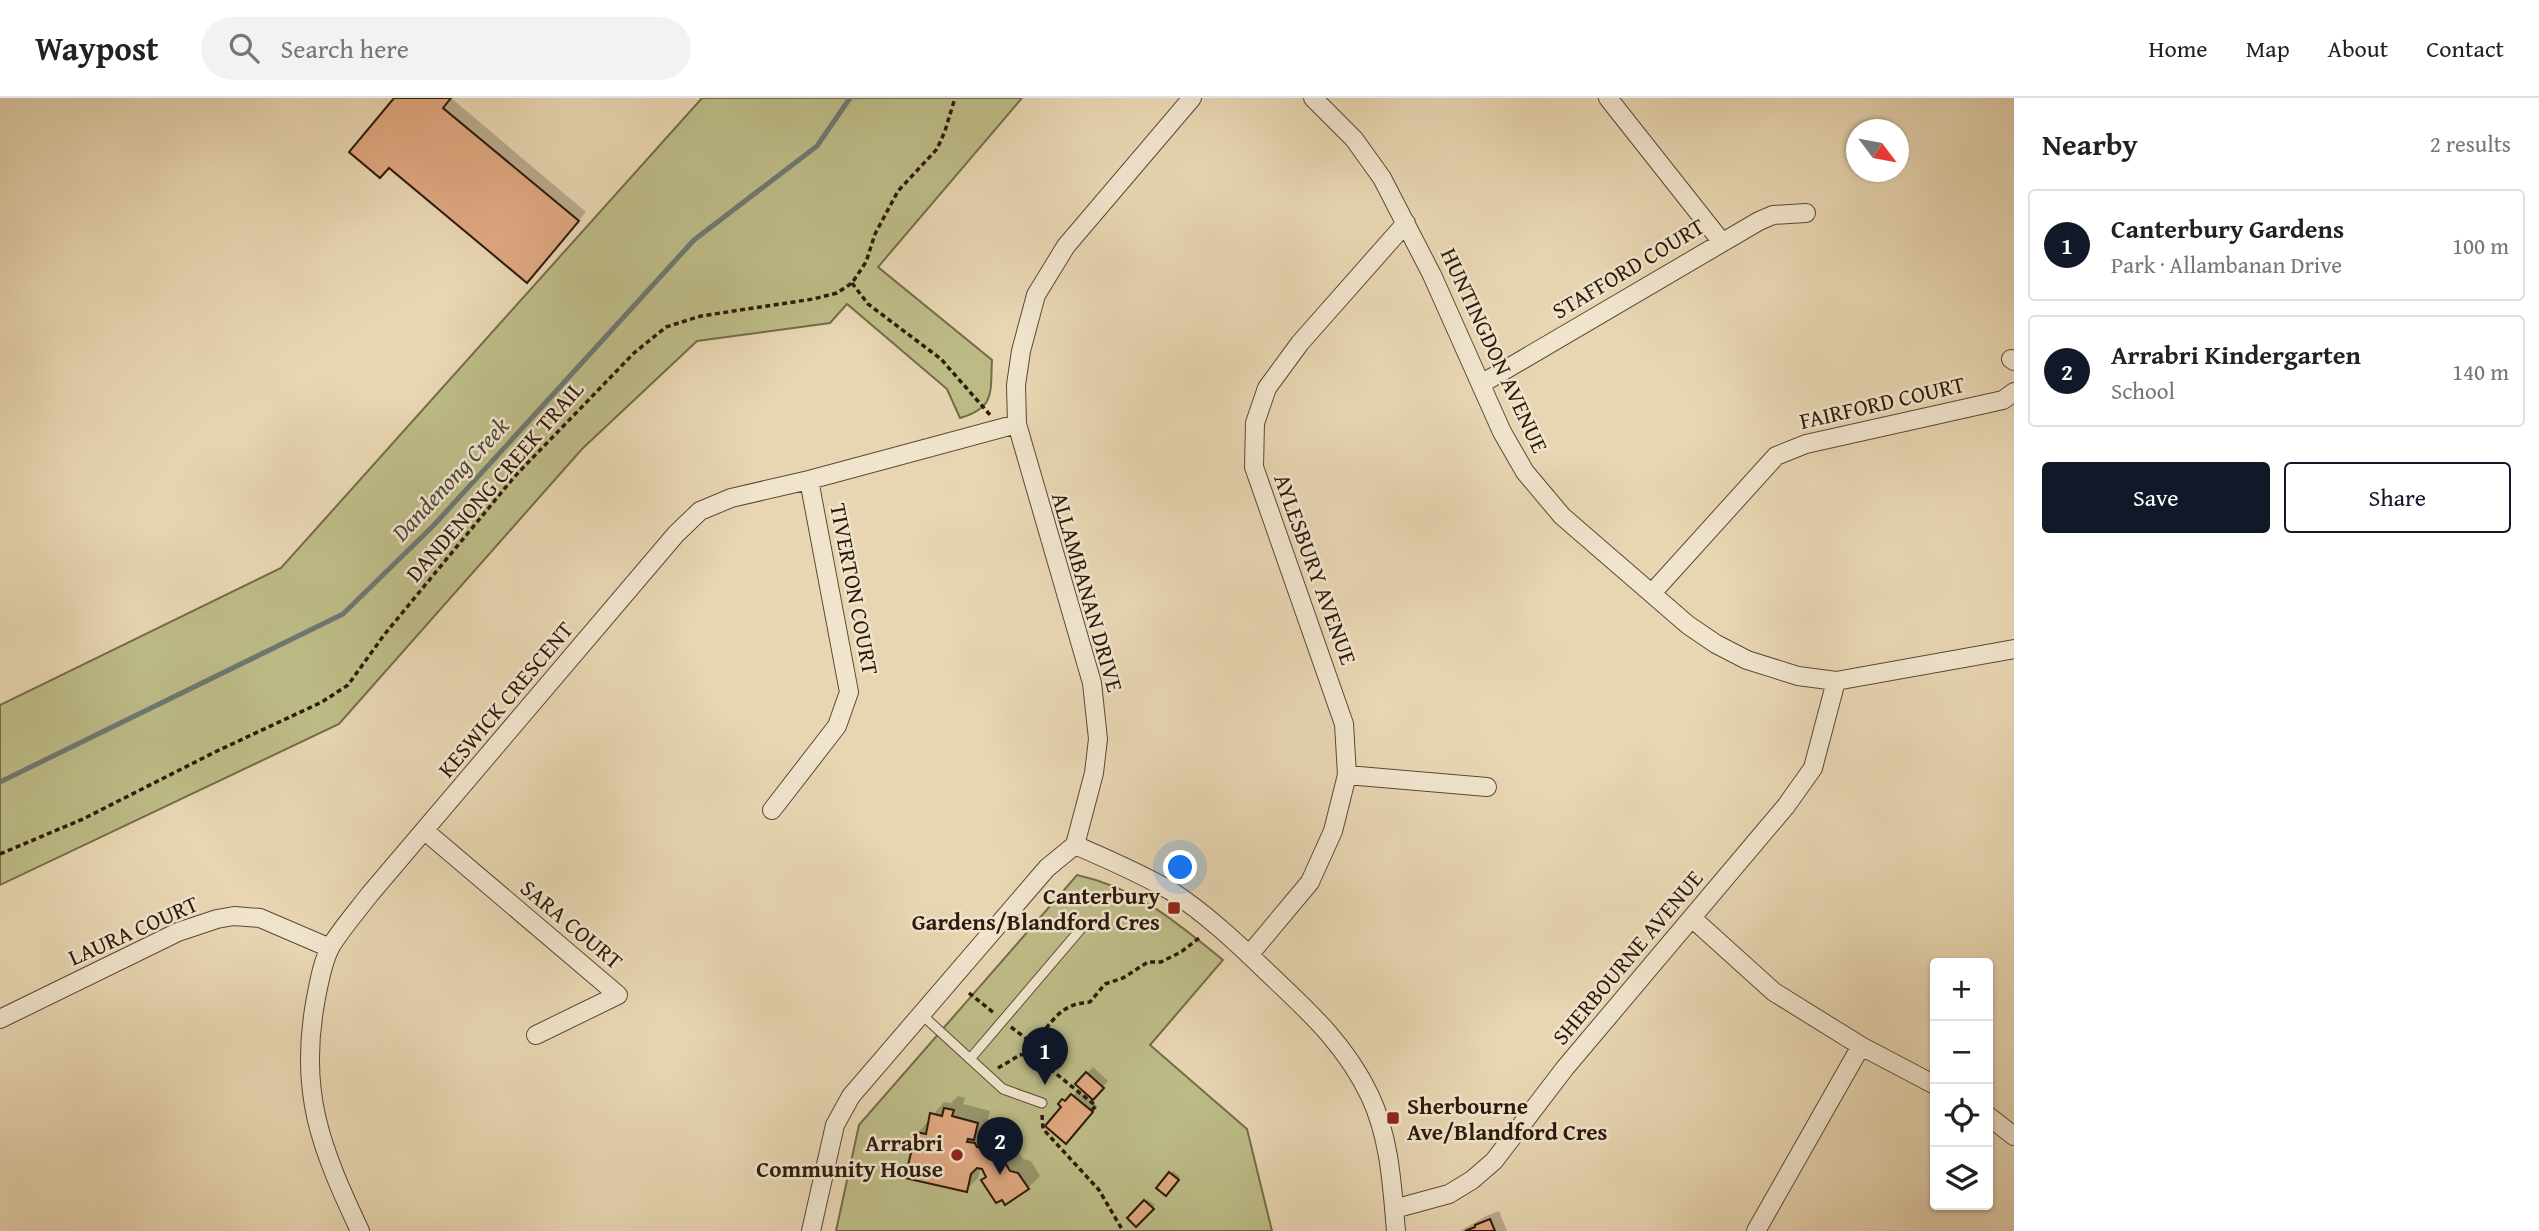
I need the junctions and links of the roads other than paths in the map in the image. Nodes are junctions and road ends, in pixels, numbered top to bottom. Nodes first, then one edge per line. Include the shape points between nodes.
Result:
1 (1192, 98) edge
2 (1313, 98) edge
3 (1608, 98) edge
4 (1806, 214) dead end
5 (1406, 223) junction
6 (1721, 241) junction
7 (1481, 384) junction
8 (2014, 392) edge
9 (1017, 424) junction
10 (809, 480) junction
11 (1652, 593) junction
12 (2014, 649) edge
13 (1836, 681) junction
14 (1347, 775) junction
15 (1487, 787) dead end
16 (772, 810) dead end
17 (425, 831) junction
18 (1075, 845) junction
19 (1692, 918) junction
20 (1085, 924) dead end
21 (330, 948) junction
22 (1249, 956) junction
23 (920, 1014) junction
24 (0, 1018) edge
25 (536, 1035) dead end
26 (1861, 1046) junction
27 (970, 1059) junction
28 (1933, 1084) edge
29 (1042, 1103) road end
30 (1993, 1120) edge
31 (2014, 1136) edge
32 (1394, 1209) junction
33 (360, 1231) edge
34 (811, 1231) edge
35 (1396, 1231) edge
36 (1756, 1231) edge

1 - 9 street, ALLAMBANAN DRIVE via 1066,246 1036,295 1021,351
2 - 5 street, HUNTINGDON AVENUE via 1353,139 1382,178
3 - 6 street
4 - 6 street, STAFFORD COURT via 1773,215
5 - 7 street, HUNTINGDON AVENUE
5 - 14 street, AYLESBURY AVENUE via 1300,343 1267,388 1255,424 1254,467 1344,724
6 - 7 street, STAFFORD COURT
7 - 11 street, HUNTINGDON AVENUE via 1513,453 1541,493
8 - 11 street, FAIRFORD COURT via 2003,400 1806,444 1776,456
9 - 10 street, KESWICK CRESCENT
9 - 18 street, ALLAMBANAN DRIVE via 1083,649 1095,708 1094,774
10 - 16 street, TIVERTON COURT via 849,692 837,726
10 - 17 street, KESWICK CRESCENT via 731,498 700,511
11 - 13 street, HUNTINGDON AVENUE via 1688,625 1747,660 1798,676
12 - 13 street, HUNTINGDON AVENUE
13 - 19 street, SHERBOURNE AVENUE via 1813,768
14 - 15 street
14 - 22 street, AYLESBURY AVENUE via 1333,831 1310,882
17 - 21 street, KESWICK CRESCENT
17 - 25 street, SARA COURT via 618,995
18 - 22 street via 1174,893
18 - 23 street via 1047,868
19 - 26 street via 1774,992
19 - 32 street, SHERBOURNE AVENUE via 1565,1068 1494,1161 1449,1194
20 - 27 lane
21 - 24 street, LAURA COURT via 260,918 217,919 178,932
21 - 33 street, KESWICK CRESCENT via 311,1023 312,1095 319,1134
22 - 32 street via 1315,1018 1355,1066 1384,1135
23 - 27 lane
23 - 34 street via 841,1111
26 - 28 street
26 - 36 street
27 - 29 lane via 1003,1089
30 - 31 street
32 - 35 street

